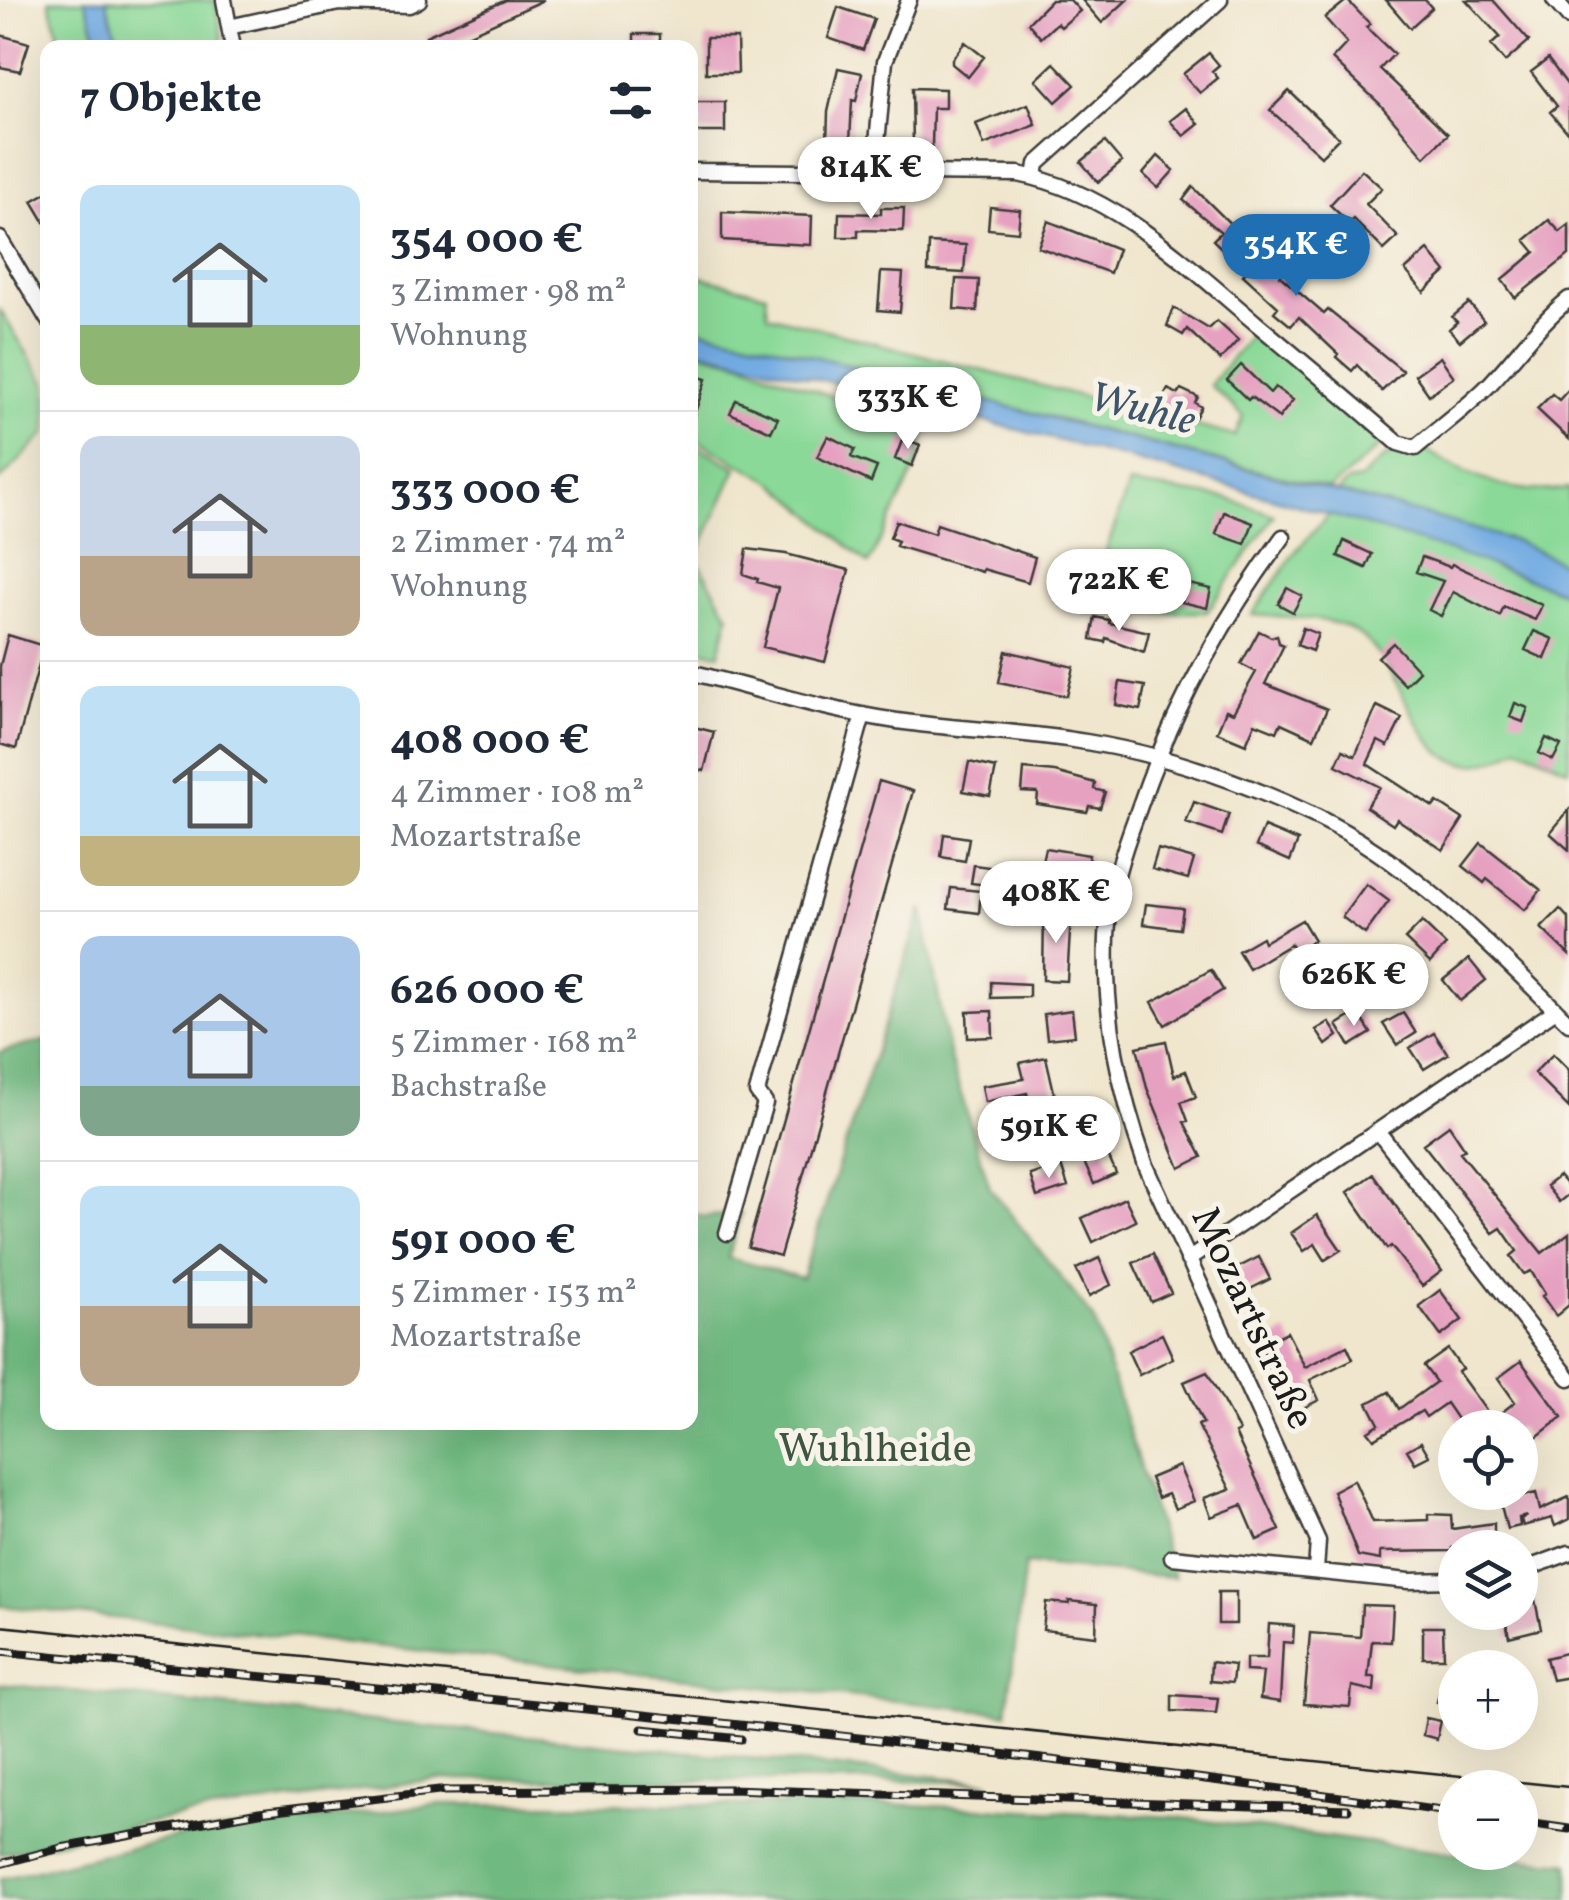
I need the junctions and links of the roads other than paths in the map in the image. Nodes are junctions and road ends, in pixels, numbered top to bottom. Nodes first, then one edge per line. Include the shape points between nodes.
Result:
1 (224, 0) edge
2 (419, 0) edge
3 (910, 0) edge
4 (1220, 0) edge
5 (1554, 0) edge
6 (1569, 17) edge
7 (229, 28) junction
8 (231, 40) edge
9 (698, 170) edge
10 (874, 173) junction
11 (1035, 177) junction
12 (0, 239) edge
13 (1569, 299) edge
14 (40, 306) edge
15 (1282, 537) dead end
16 (698, 674) edge
17 (856, 714) junction
18 (1157, 756) junction
19 (1556, 1010) junction
20 (1569, 1023) edge
21 (1379, 1133) junction
22 (727, 1233) dead end
23 (1188, 1260) junction
24 (1569, 1378) edge
25 (1569, 1553) edge
26 (1172, 1557) dead end
27 (1538, 1564) edge
28 (1316, 1571) junction
29 (1438, 1580) edge

1 - 7 street
2 - 7 street via 339,3
3 - 10 street via 885,61
4 - 11 street via 1037,164
5 - 6 street
7 - 8 street
9 - 10 street
10 - 11 street
11 - 13 street via 1121,216 1164,245 1403,446 1415,448 1490,384
12 - 14 street
15 - 18 street, Mozartstraße via 1205,656
16 - 17 street
17 - 18 street
17 - 22 street via 758,1092 765,1103
18 - 19 street via 1319,818 1370,849 1468,924
18 - 23 street, Mozartstraße via 1110,908 1107,998 1124,1104
19 - 20 street
19 - 21 street
21 - 23 street
21 - 24 street
23 - 28 street, Mozartstraße via 1318,1542
25 - 27 street
26 - 28 street
28 - 29 street

